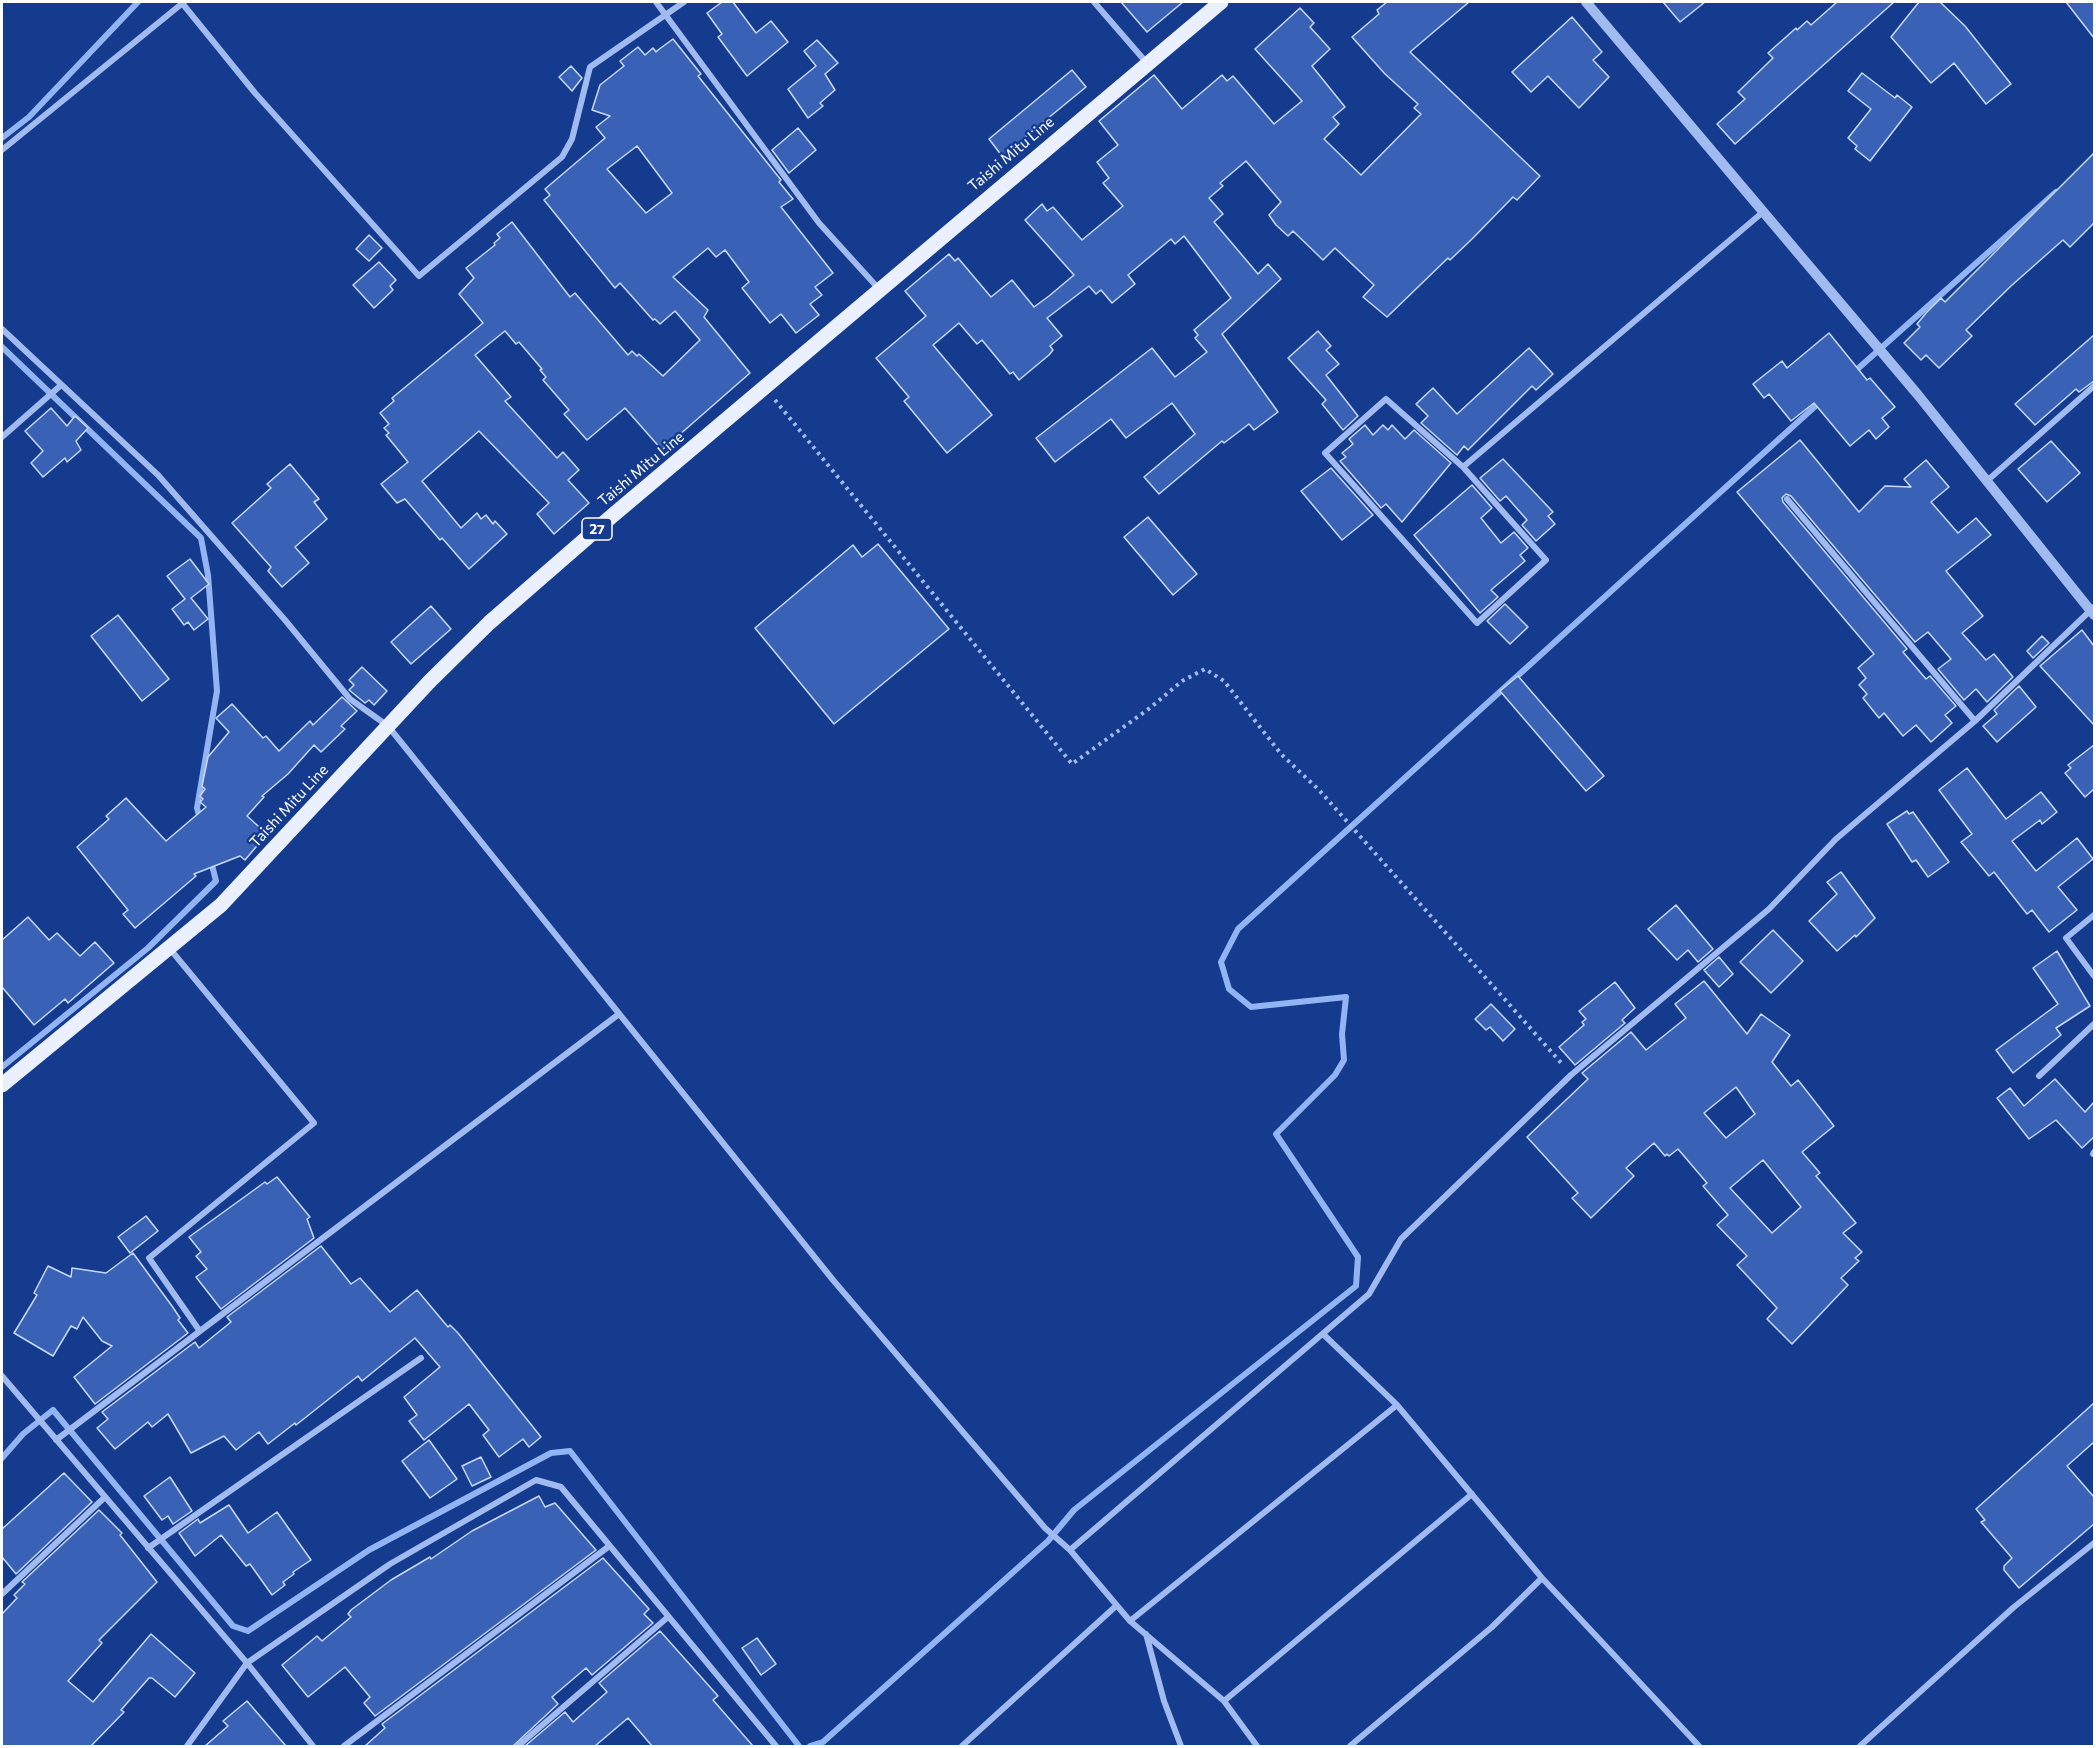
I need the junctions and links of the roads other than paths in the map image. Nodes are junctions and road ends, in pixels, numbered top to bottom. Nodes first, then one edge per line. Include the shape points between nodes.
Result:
1 (183, 2) edge
2 (656, 2) edge
3 (684, 2) edge
4 (1096, 2) edge
5 (1221, 2) edge
6 (1586, 2) edge
7 (668, 15) junction
8 (1146, 62) junction
9 (2, 150) edge
10 (1763, 212) junction
11 (879, 289) junction
12 (2, 329) edge
13 (60, 386) junction
14 (2094, 386) edge
15 (2, 437) edge
16 (1463, 467) junction
17 (1988, 480) junction
18 (1787, 499) dead end
19 (2093, 611) edge
20 (1975, 721) junction
21 (388, 726) junction
22 (2094, 915) edge
23 (170, 949) junction
24 (2094, 976) edge
25 (619, 1014) junction
26 (2094, 1024) edge
27 (2039, 1076) dead end
28 (2, 1085) edge
29 (200, 1330) junction
30 (1323, 1334) junction
31 (421, 1358) dead end
32 (2, 1376) edge
33 (1397, 1405) junction
34 (56, 1440) junction
35 (1472, 1494) junction
36 (105, 1497) junction
37 (2094, 1543) edge
38 (608, 1547) junction
39 (148, 1548) junction
40 (1070, 1550) junction
41 (1542, 1578) junction
42 (2, 1594) edge
43 (1116, 1606) junction
44 (668, 1617) junction
45 (1130, 1622) junction
46 (1146, 1634) junction
47 (247, 1663) junction
48 (1224, 1701) junction
49 (187, 1746) edge
50 (313, 1746) edge
51 (344, 1746) edge
52 (518, 1746) edge
53 (776, 1746) edge
54 (962, 1746) edge
55 (1181, 1746) edge
56 (1257, 1746) edge
57 (1350, 1746) edge
58 (1699, 1746) edge
59 (1860, 1746) edge

1 - 7 street via 255,93 419,276 562,157 572,139 590,67
1 - 9 street
2 - 7 street
3 - 7 street
4 - 8 street
5 - 8 main road, Taishi Mitu Line / 27
6 - 10 street
7 - 11 street via 819,224
8 - 11 main road, Taishi Mitu Line / 27
10 - 16 street
10 - 17 street
11 - 21 main road, Taishi Mitu Line / 27 via 489,624
12 - 13 street
13 - 15 street
13 - 21 street via 158,476 350,699
14 - 17 street
16 - 16 street via 1386,399 1325,453 1477,623 1546,560
17 - 19 street
18 - 20 street
19 - 20 street
20 - 30 street via 1836,839 1769,909 1571,1075 1401,1239 1369,1294
21 - 23 main road, Taishi Mitu Line / 27 via 221,905
21 - 25 street
22 - 24 street via 2066,938
23 - 28 main road, Taishi Mitu Line / 27
23 - 29 street via 314,1123 148,1258
25 - 29 street
25 - 40 street via 833,1280 1045,1528
26 - 27 street
29 - 34 street
30 - 33 street
30 - 40 street
31 - 39 street
32 - 34 street
33 - 35 street
33 - 45 street
34 - 36 street
35 - 41 street
35 - 48 street
36 - 39 street
36 - 42 street
37 - 59 street via 2014,1607
38 - 44 street
38 - 47 street via 561,1487 536,1480 390,1564
38 - 51 street
39 - 47 street
40 - 43 street
41 - 57 street via 1492,1627
41 - 58 street
43 - 45 street
43 - 54 street
44 - 52 street
44 - 53 street
45 - 46 street
46 - 48 street
46 - 55 street
47 - 49 street
47 - 50 street
48 - 56 street

